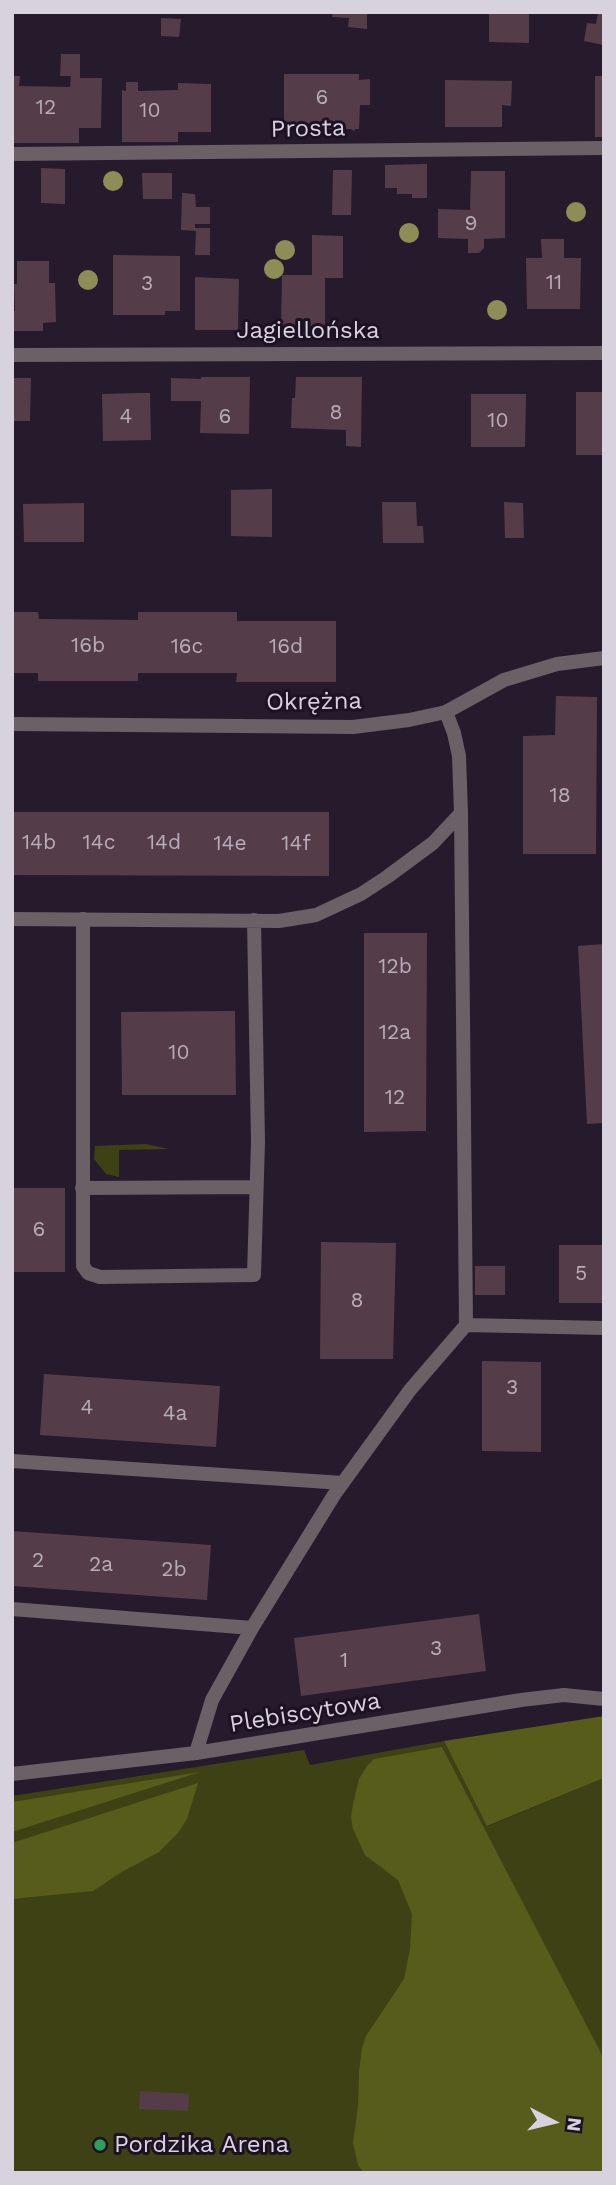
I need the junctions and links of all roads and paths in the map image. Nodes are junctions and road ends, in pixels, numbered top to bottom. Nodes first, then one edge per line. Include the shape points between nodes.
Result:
1 (604, 148) edge
2 (12, 154) edge
3 (604, 353) edge
4 (12, 355) edge
5 (604, 658) edge
6 (446, 712) junction
7 (12, 724) edge
8 (461, 813) junction
9 (12, 919) edge
10 (83, 919) junction
11 (254, 920) junction
12 (257, 1187) junction
13 (82, 1188) junction
14 (466, 1325) junction
15 (604, 1328) edge
16 (12, 1461) edge
17 (343, 1483) junction
18 (12, 1609) edge
19 (253, 1628) junction
20 (604, 1699) edge
21 (196, 1754) junction
22 (12, 1774) edge

1 - 2 street, Prosta
3 - 4 street, Jagiellońska
5 - 6 street, Okrężna via 558,664 504,680
6 - 7 street, Okrężna via 353,727
6 - 8 street via 459,756
8 - 11 street via 433,843 361,894 316,915
8 - 14 street
9 - 10 street
10 - 11 street
10 - 13 street
11 - 12 street
12 - 13 street
12 - 13 street via 254,1275 100,1277 83,1266
14 - 15 street
14 - 17 street via 410,1390
16 - 17 street
17 - 19 street
18 - 19 street
19 - 21 street via 212,1700
20 - 21 street, Plebiscytowa via 564,1695 521,1700
21 - 22 street, Plebiscytowa

